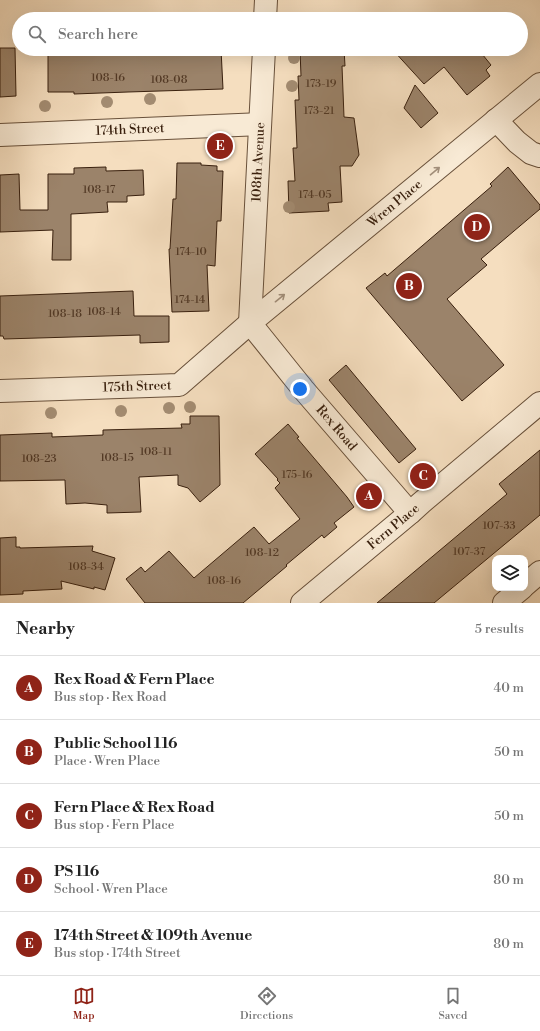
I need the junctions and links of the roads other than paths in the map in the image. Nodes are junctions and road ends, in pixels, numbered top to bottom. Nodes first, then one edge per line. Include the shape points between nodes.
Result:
1 (266, 0) edge
2 (265, 12) edge
3 (264, 56) edge
4 (540, 84) edge
5 (496, 120) junction
6 (260, 124) junction
7 (0, 135) edge
8 (540, 156) edge
9 (250, 323) junction
10 (0, 391) edge
11 (540, 403) edge
12 (410, 513) junction
13 (540, 572) edge
14 (528, 582) edge
15 (518, 591) edge
16 (302, 603) edge
17 (504, 603) edge

1 - 2 street
3 - 6 street, 108th Avenue
4 - 5 street, Wren Place
5 - 8 street via 517,142 531,153
9 -> 5 street, Wren Place
6 - 7 street, 174th Street
6 - 9 street, 108th Avenue
9 - 10 street, 175th Street via 179,385
9 - 12 street, Rex Road
11 - 12 street, Fern Place
12 - 16 street, Fern Place
13 - 14 street
15 - 17 street

